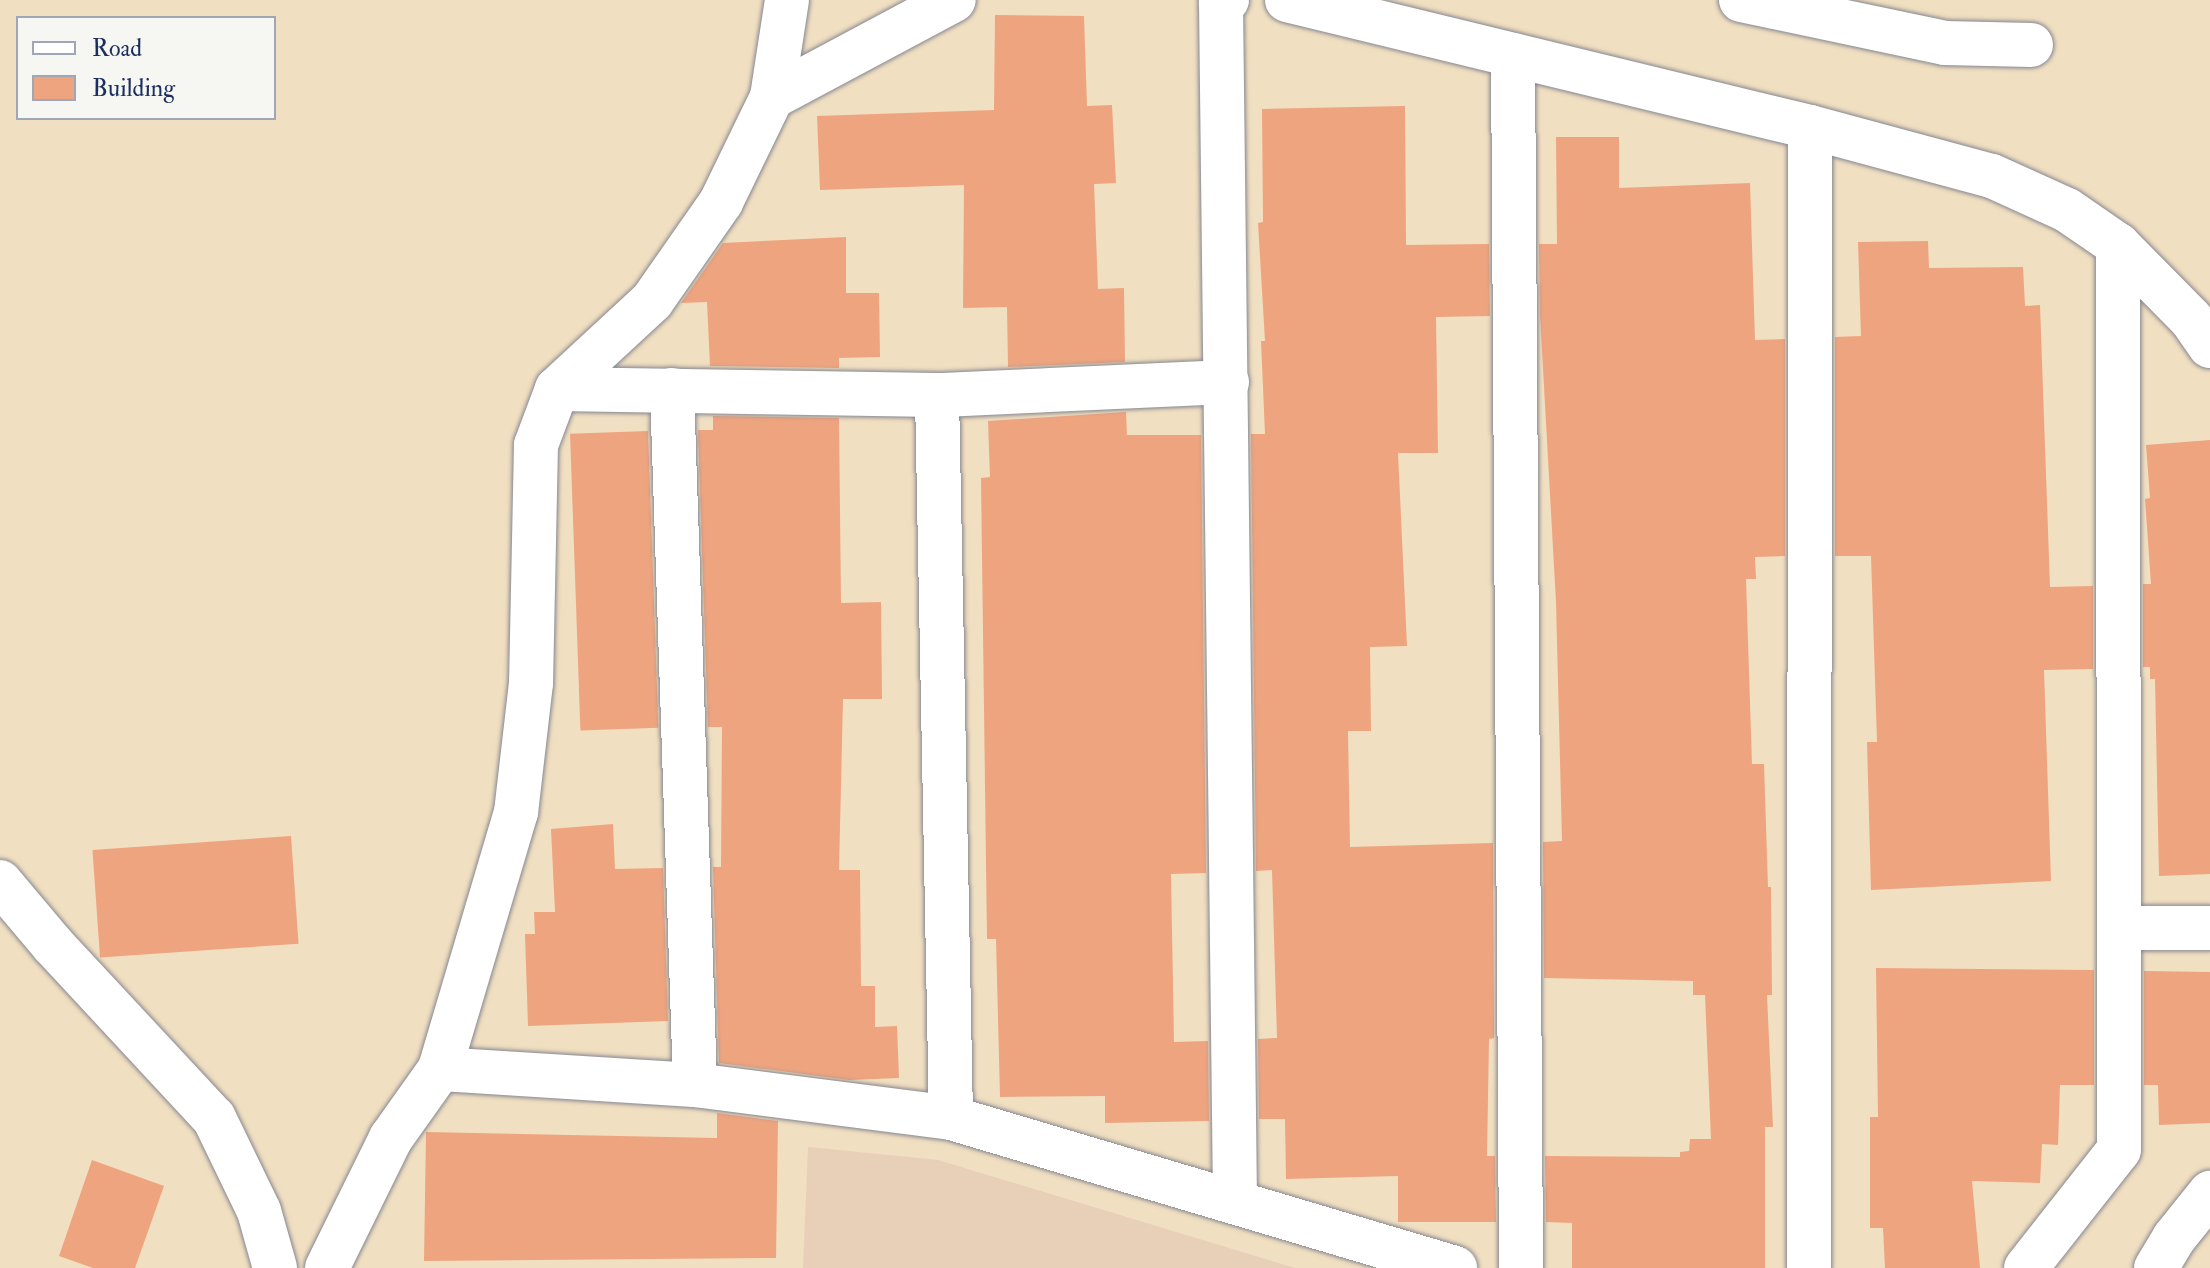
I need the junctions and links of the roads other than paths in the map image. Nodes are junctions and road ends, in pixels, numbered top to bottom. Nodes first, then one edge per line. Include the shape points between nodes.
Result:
1 (787, 0) edge
2 (954, 0) edge
3 (1227, 0) edge
4 (1287, 0) edge
5 (1741, 0) edge
6 (2031, 45) dead end
7 (1513, 55) junction
8 (772, 97) junction
9 (1810, 127) junction
10 (2118, 245) junction
11 (2210, 346) edge
12 (1227, 382) junction
13 (557, 389) junction
14 (672, 390) junction
15 (937, 395) junction
16 (0, 882) edge
17 (2119, 928) junction
18 (2210, 928) edge
19 (440, 1069) junction
20 (695, 1085) junction
21 (951, 1118) junction
22 (2210, 1193) edge
23 (1235, 1200) junction
24 (275, 1268) edge
25 (327, 1268) edge
26 (1455, 1268) edge
27 (1521, 1268) edge
28 (1809, 1268) edge
29 (2026, 1268) edge
30 (2156, 1268) edge

1 - 8 street
2 - 8 street
3 - 12 street via 1221,3
4 - 7 street
5 - 6 street via 1945,43
7 - 9 street
7 - 27 street
8 - 13 street via 721,202 652,301
9 - 10 street via 1992,176 2067,210
9 - 28 street
10 - 11 street via 2191,319
10 - 17 street
12 - 15 street
12 - 23 street
13 - 14 street
13 - 19 street via 536,445 531,683 516,812
14 - 15 street
14 - 20 street
15 - 21 street
16 - 24 street via 214,1118 259,1211
17 - 18 street
17 - 29 street via 2119,1150
19 - 20 street
19 - 25 street via 391,1138
20 - 21 street
21 - 23 street
22 - 30 street
23 - 26 street

